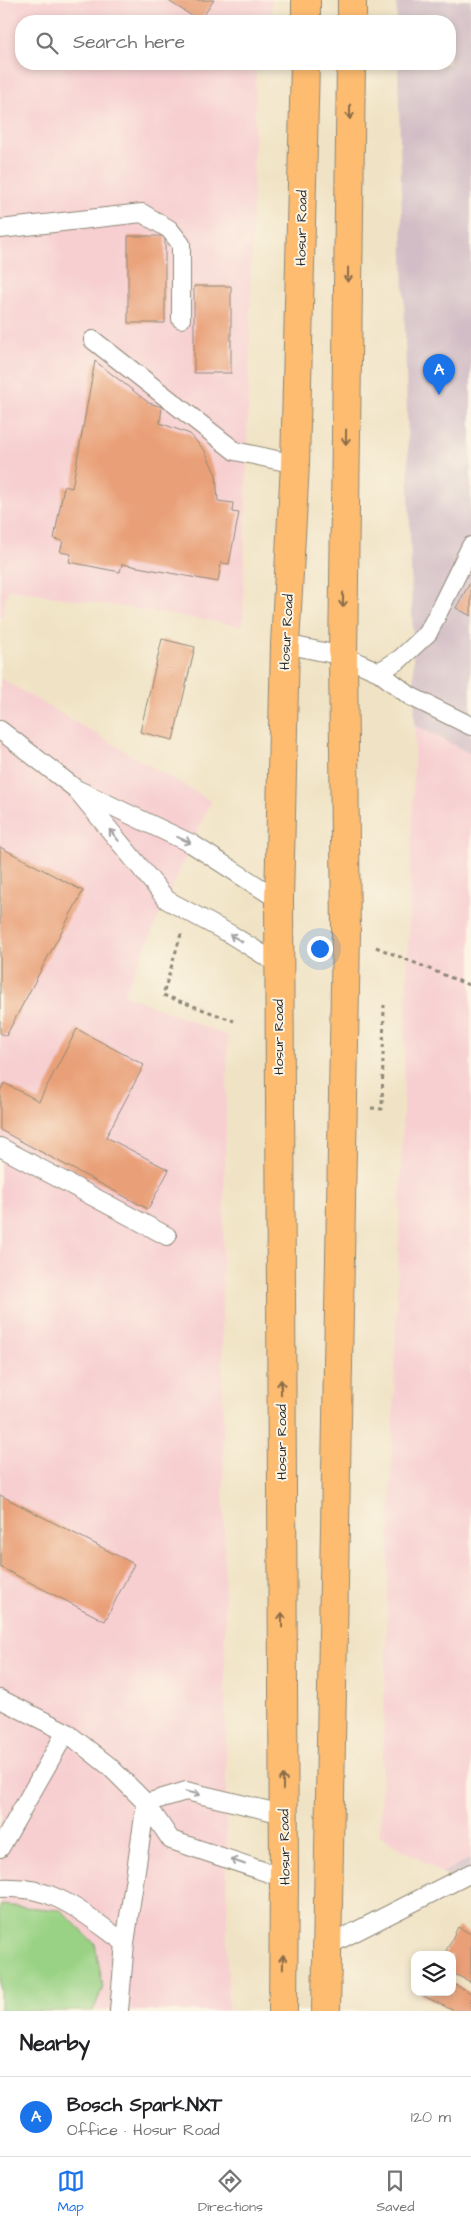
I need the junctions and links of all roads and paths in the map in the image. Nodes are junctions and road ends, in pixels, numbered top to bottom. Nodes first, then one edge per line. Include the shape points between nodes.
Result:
1 (306, 0) edge
2 (352, 0) edge
3 (306, 15) edge
4 (352, 15) edge
5 (305, 70) edge
6 (351, 70) edge
7 (0, 229) edge
8 (182, 319) dead end
9 (93, 340) dead end
10 (295, 464) junction
11 (471, 546) edge
12 (285, 644) junction
13 (343, 656) junction
14 (379, 672) junction
15 (471, 726) edge
16 (0, 730) edge
17 (76, 789) junction
18 (278, 900) junction
19 (182, 930) dead end
20 (346, 934) junction
21 (278, 964) junction
22 (471, 986) edge
23 (384, 1005) dead end
24 (234, 1021) dead end
25 (382, 1110) dead end
26 (0, 1147) edge
27 (167, 1236) dead end
28 (0, 1698) edge
29 (66, 1732) junction
30 (146, 1803) junction
31 (283, 1814) junction
32 (0, 1848) edge
33 (471, 1873) edge
34 (284, 1878) junction
35 (0, 1888) edge
36 (125, 1943) junction
37 (327, 1946) junction
38 (119, 2011) edge
39 (283, 2011) edge
40 (326, 2011) edge

1 - 3 main road
2 - 4 main road
5 - 10 main road, Hosur Road
6 -> 13 main road
7 - 8 lane via 142,213 169,230 181,244
9 - 10 lane via 235,451
10 - 12 main road, Hosur Road
11 - 14 lane via 428,633 400,659
12 - 13 lane
12 - 18 main road, Hosur Road
13 - 14 lane
13 - 20 main road
14 - 15 lane via 410,696
16 - 17 lane
17 -> 18 lane via 192,844
21 -> 17 lane via 167,900
18 - 21 main road, Hosur Road
19 - 24 path via 163,995
20 - 22 path
20 - 37 main road
31 -> 21 main road, Hosur Road
23 - 25 path
26 - 27 lane
28 - 29 lane
29 - 30 lane via 120,1776
29 - 32 lane
30 -> 31 lane via 186,1791
34 -> 30 lane via 171,1840
30 - 36 lane
31 - 34 main road, Hosur Road
33 - 37 lane
39 -> 34 main road, Hosur Road
35 - 36 lane via 22,1887 66,1900
36 - 38 lane
37 - 40 main road

